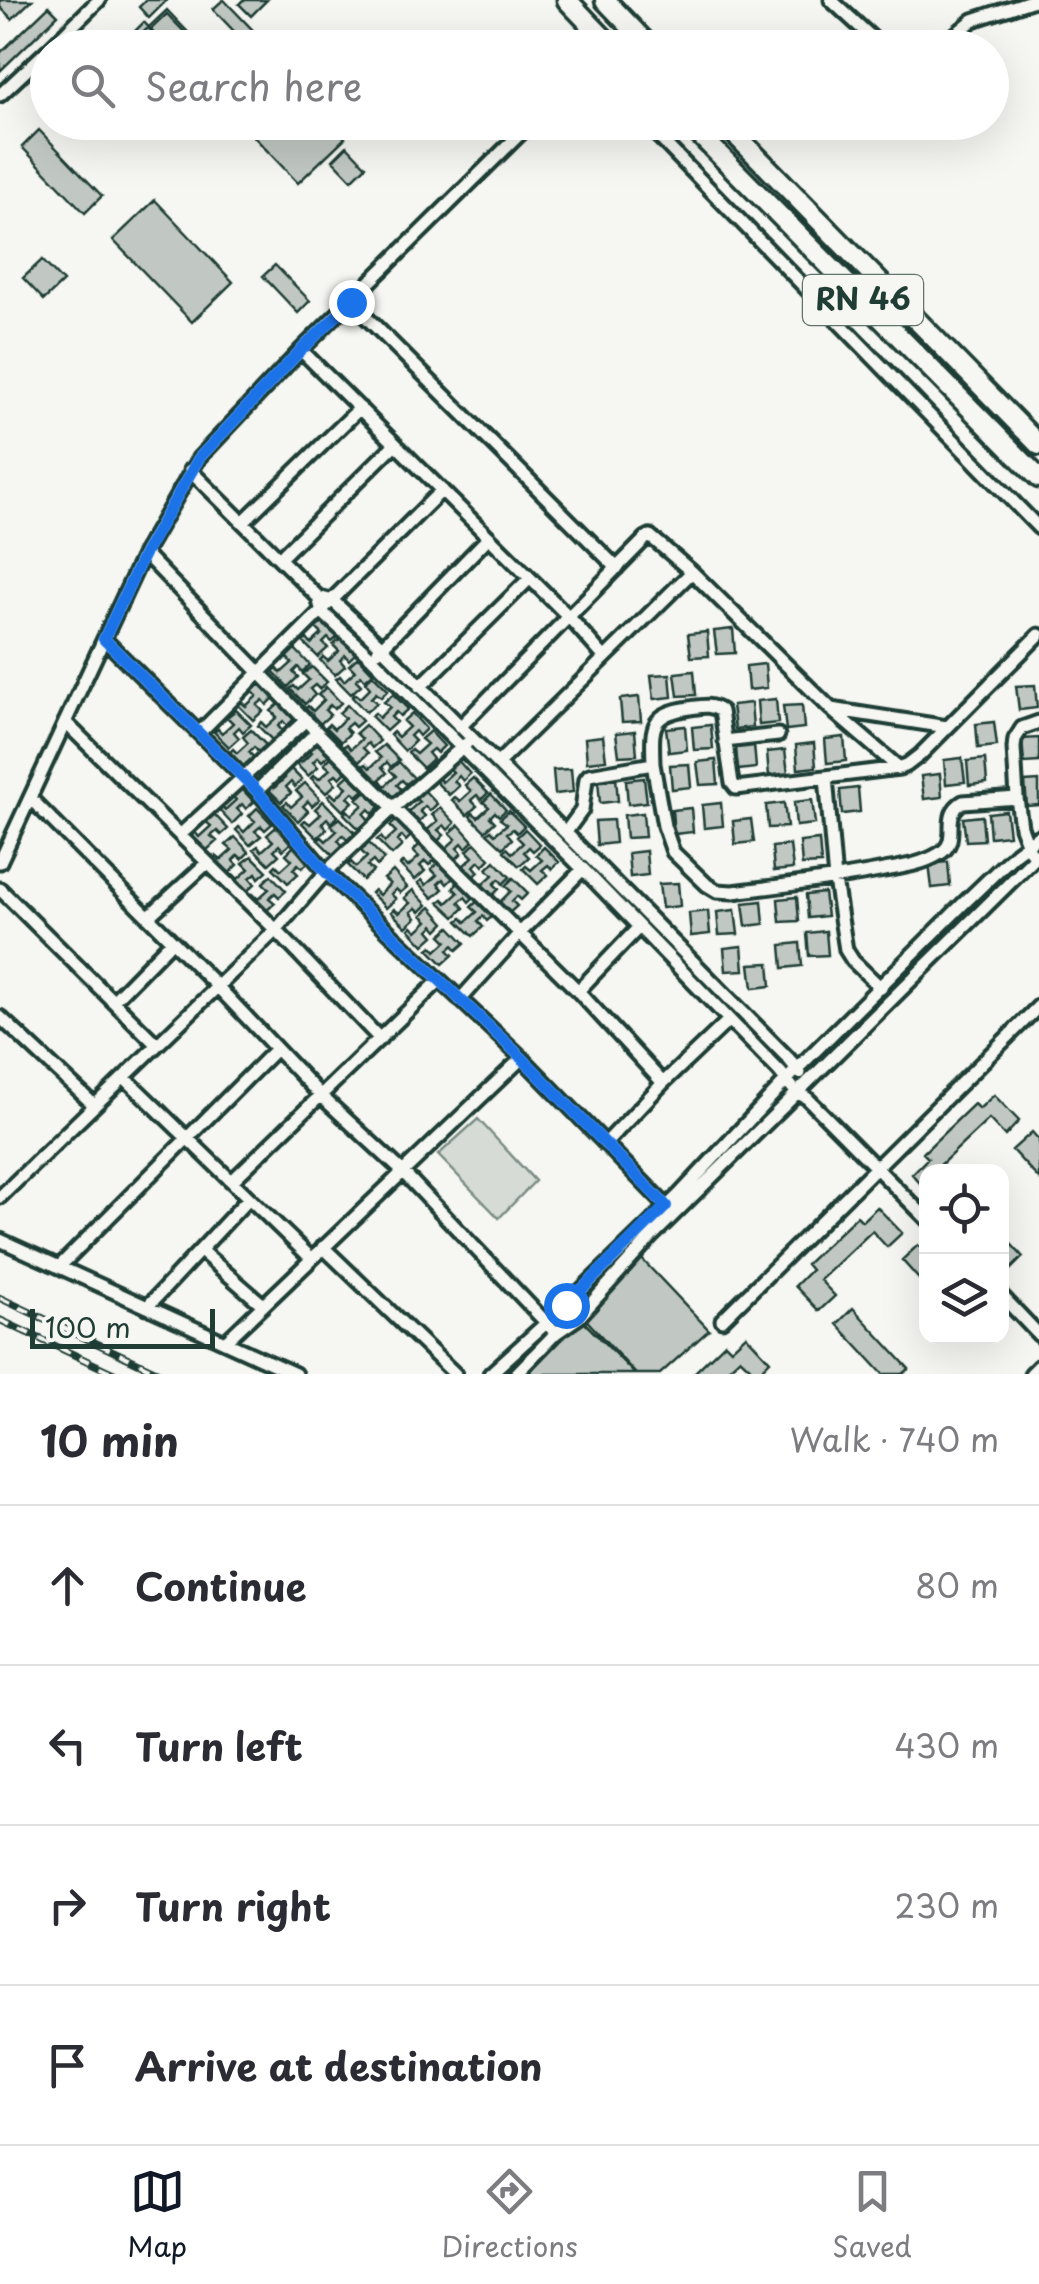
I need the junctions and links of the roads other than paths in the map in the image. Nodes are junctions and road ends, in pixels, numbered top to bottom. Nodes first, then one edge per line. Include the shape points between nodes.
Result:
1 (99, 0) edge
2 (567, 0) edge
3 (605, 0) edge
4 (831, 0) edge
5 (1034, 0) edge
6 (68, 30) edge
7 (594, 30) edge
8 (634, 30) edge
9 (863, 30) edge
10 (961, 30) edge
11 (30, 67) edge
12 (0, 95) edge
13 (514, 140) edge
14 (663, 140) edge
15 (705, 140) edge
16 (741, 140) edge
17 (351, 302) junction
18 (301, 350) junction
19 (360, 408) junction
20 (396, 444) junction
21 (1039, 445) edge
22 (190, 470) junction
23 (1039, 478) edge
24 (442, 490) junction
25 (244, 522) junction
26 (1039, 528) edge
27 (489, 536) junction
28 (144, 554) junction
29 (280, 558) junction
30 (617, 568) junction
31 (692, 572) junction
32 (530, 578) junction
33 (318, 597) junction
34 (333, 600) junction
35 (322, 612) junction
36 (569, 617) junction
37 (1039, 635) edge
38 (104, 639) junction
39 (382, 647) junction
40 (604, 657) junction
41 (372, 658) junction
42 (260, 673) junction
43 (420, 687) junction
44 (831, 710) junction
45 (306, 720) junction
46 (65, 722) junction
47 (1039, 722) edge
48 (946, 726) junction
49 (460, 727) junction
50 (317, 732) junction
51 (199, 733) junction
52 (778, 735) dead end
53 (472, 738) junction
54 (725, 741) junction
55 (462, 748) junction
56 (497, 764) junction
57 (653, 764) junction
58 (899, 768) junction
59 (826, 777) junction
60 (244, 778) junction
61 (257, 791) junction
62 (30, 798) junction
63 (1017, 798) junction
64 (392, 808) junction
65 (566, 832) junction
66 (180, 835) junction
67 (1039, 836) edge
68 (1027, 844) junction
69 (1037, 859) edge
70 (0, 862) edge
71 (207, 862) junction
72 (583, 869) junction
73 (326, 872) junction
74 (835, 880) junction
75 (0, 889) edge
76 (148, 917) junction
77 (640, 927) junction
78 (276, 930) junction
79 (520, 933) junction
80 (172, 941) junction
81 (440, 981) junction
82 (217, 986) junction
83 (881, 988) junction
84 (578, 991) junction
85 (460, 1000) junction
86 (113, 1001) junction
87 (1039, 1006) edge
88 (0, 1016) edge
89 (730, 1020) junction
90 (380, 1039) junction
91 (156, 1045) junction
92 (276, 1049) junction
93 (522, 1058) junction
94 (798, 1069) junction
95 (124, 1077) junction
96 (787, 1081) junction
97 (806, 1082) junction
98 (663, 1083) junction
99 (802, 1095) junction
100 (321, 1096) junction
101 (94, 1105) junction
102 (187, 1139) junction
103 (605, 1144) junction
104 (876, 1166) junction
105 (402, 1171) junction
106 (232, 1180) junction
107 (0, 1198) edge
108 (250, 1198) junction
109 (671, 1210) junction
110 (919, 1211) edge
111 (0, 1240) edge
112 (324, 1246) junction
113 (201, 1251) junction
114 (311, 1258) junction
115 (59, 1266) junction
116 (1009, 1303) edge
117 (263, 1304) junction
118 (147, 1307) junction
119 (722, 1320) dead end
120 (545, 1323) junction
121 (556, 1333) junction
122 (1039, 1335) edge
123 (226, 1341) junction
124 (1039, 1366) edge
125 (295, 1374) edge
126 (455, 1374) edge
127 (490, 1374) edge
128 (516, 1374) edge
129 (1031, 1374) edge

1 - 6 street
2 - 7 main road
3 - 8 main road
4 - 9 street
5 - 10 street
11 - 12 street
13 - 17 street
14 - 26 street
15 - 23 main road, RN 46
16 - 21 main road, RN 46
17 - 18 street
17 - 30 street
18 - 19 street
18 - 22 street
19 - 20 street
19 - 25 street
20 - 24 street
20 - 29 street
22 - 25 street
22 - 28 street
24 - 27 street
24 - 34 street
25 - 29 street
27 - 32 street
27 - 39 street
28 - 38 street
28 - 42 street
29 - 33 street
30 - 31 street via 650,536
30 - 36 street
31 - 40 street
31 - 44 street
32 - 36 street
32 - 43 street
33 - 34 street
33 - 35 street
34 - 35 street
34 - 39 street
35 - 41 street
35 - 42 street
36 - 40 street
36 - 49 street
37 - 48 street
38 - 46 street
38 - 51 street
39 - 41 street
39 - 43 street
40 - 56 street
41 - 55 street
42 - 45 street
42 - 51 street
43 - 49 street
44 - 48 street
44 - 58 street
45 - 50 street
45 - 60 street
46 - 62 street
46 - 66 street
47 - 63 street via 1015,739
48 - 58 street
49 - 53 street
50 - 61 street
50 - 64 street
51 - 60 street
52 - 54 street
53 - 55 street
53 - 56 street
54 - 57 street via 716,708 671,711 652,733
54 - 59 street via 736,788
55 - 64 street
55 - 72 street
56 - 65 street
57 - 65 street via 589,774 584,804
57 - 74 street via 668,842 716,891
58 - 59 street
59 - 74 street
60 - 61 street
60 - 66 street
61 - 73 street
62 - 70 street
62 - 76 street
63 - 68 street
63 - 74 street via 956,806 949,846 924,862
64 - 73 street
64 - 79 street
65 - 94 street
66 - 71 street
67 - 68 street
68 - 69 street
68 - 83 street
69 - 97 street
71 - 76 street
71 - 78 street
72 - 77 street
72 - 79 street
73 - 78 street
73 - 81 street
74 - 83 street via 846,950
75 - 86 street
76 - 80 street
77 - 84 street
77 - 89 street
78 - 82 street
78 - 90 street
79 - 84 street
79 - 85 street
80 - 82 street
80 - 86 street
81 - 85 street
81 - 90 street
82 - 91 street
82 - 92 street
83 - 94 street
84 - 98 street
85 - 93 street
86 - 91 street
87 - 104 street
88 - 101 street
89 - 96 street
89 - 98 street
90 - 100 street
91 - 95 street
92 - 100 street
92 - 102 street
93 - 103 street
93 - 105 street
94 - 96 street
94 - 97 street
95 - 101 street
95 - 102 street
96 - 99 street
96 - 109 street
97 - 99 street
98 - 103 street
99 - 104 street
99 - 109 street
100 - 105 street
100 - 106 street
101 - 107 street
102 - 106 street
102 - 115 street
103 - 109 street
104 - 110 street
104 - 119 street
105 - 112 street
105 - 120 street
106 - 108 street
108 - 113 street
108 - 114 street
109 - 120 street
109 - 121 street via 578,1317
111 - 115 street
112 - 114 street
112 - 126 street
113 - 117 street
113 - 118 street
114 - 117 street
115 - 118 street
116 - 122 street
117 - 123 street
118 - 123 street
120 - 121 street
120 - 127 street
121 - 128 street
123 - 125 street
124 - 129 street

